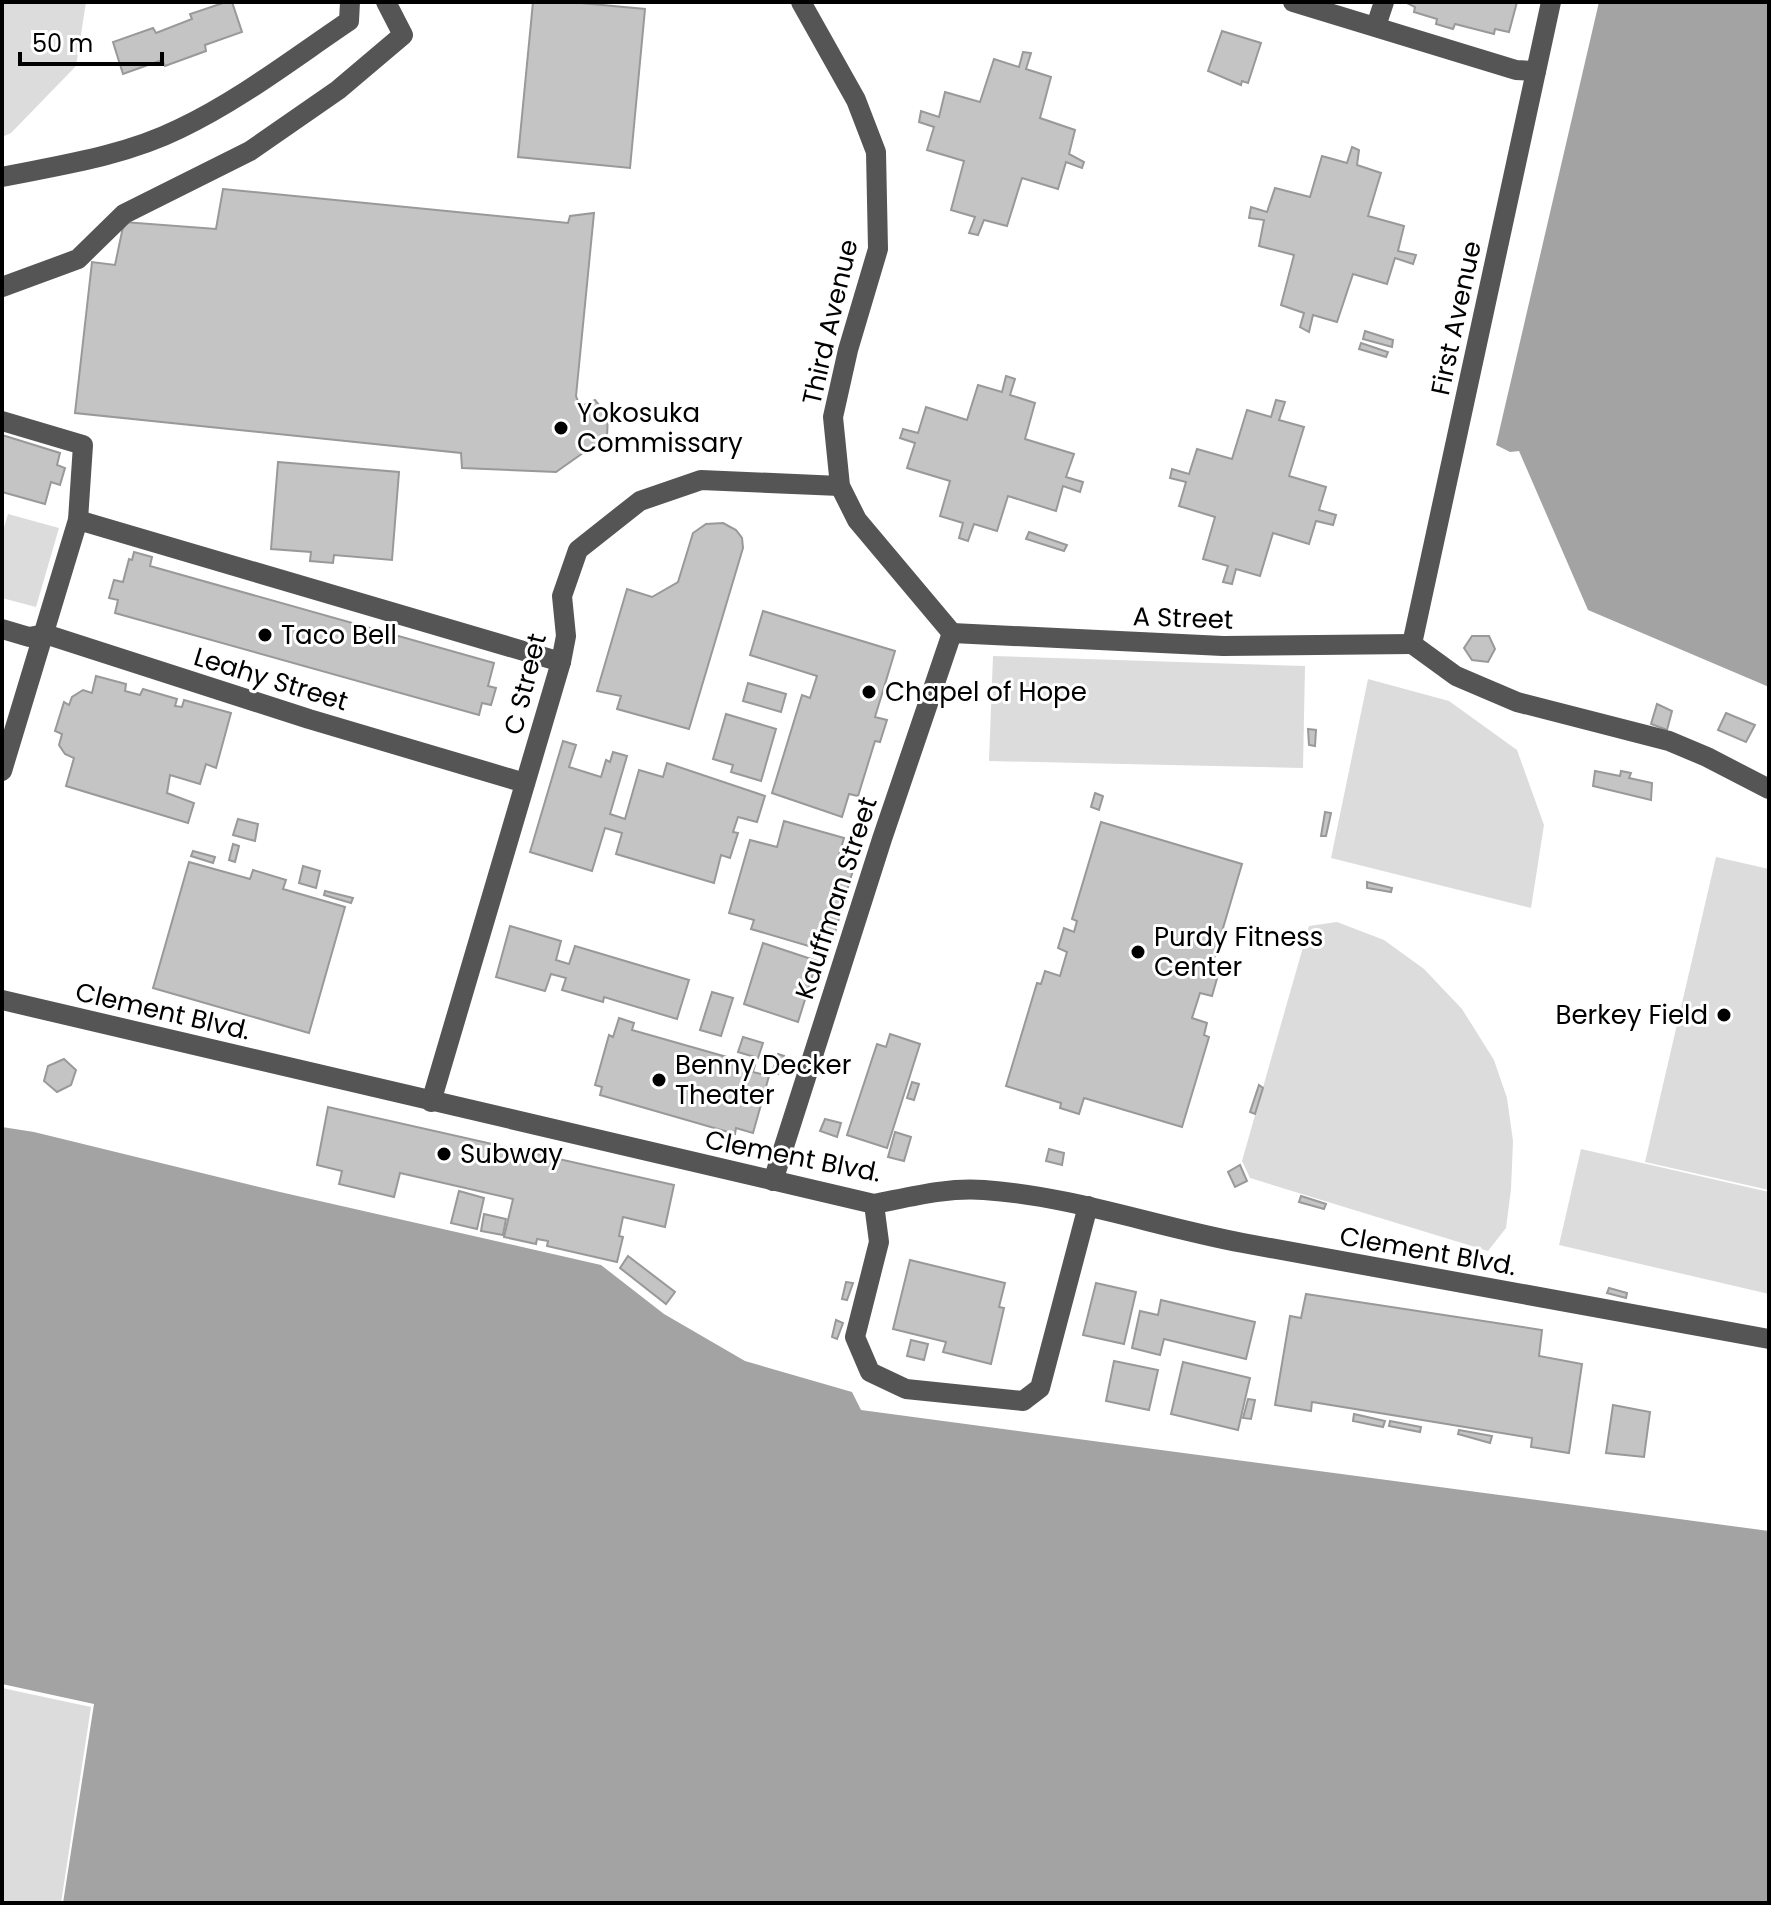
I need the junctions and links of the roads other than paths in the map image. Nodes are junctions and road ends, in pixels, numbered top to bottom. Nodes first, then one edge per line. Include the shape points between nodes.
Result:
1 (350, 2) edge
2 (386, 2) edge
3 (827, 2) edge
4 (1293, 2) edge
5 (1384, 2) edge
6 (1551, 2) edge
7 (804, 7) edge
8 (1376, 26) junction
9 (1536, 71) junction
10 (2, 177) edge
11 (2, 287) edge
12 (2, 421) edge
13 (840, 486) junction
14 (78, 520) junction
15 (2, 629) edge
16 (952, 633) junction
17 (45, 634) junction
18 (1412, 644) junction
19 (561, 662) junction
20 (4, 759) edge
21 (525, 783) junction
22 (1769, 789) edge
23 (2, 1000) edge
24 (431, 1102) junction
25 (773, 1181) junction
26 (874, 1204) junction
27 (1088, 1206) junction
28 (1769, 1339) edge

1 - 10 street via 349,21 178,130 111,154
2 - 11 street via 403,35 338,90 250,151 124,214 78,259
3 - 7 street
4 - 8 street
5 - 8 street
6 - 9 street, First Avenue
7 - 13 street, Third Avenue via 856,100 876,152 878,249 833,417
8 - 9 street via 1516,70
9 - 18 street, First Avenue
12 - 14 street via 83,445
13 - 16 street, Third Avenue via 857,520
13 - 19 street, C Street via 701,480 640,501 578,550 562,596 566,636
14 - 17 street
14 - 19 street
15 - 17 street, Leahy Street via 29,637
16 - 18 street, A Street via 1223,646
16 - 25 street, Kauffman Street
17 - 20 street
17 - 21 street, Leahy Street
18 - 22 street via 1456,676 1517,702 1669,741
19 - 21 street, C Street
21 - 24 street, C Street
23 - 24 street, Clement Blvd.
24 - 25 street, Clement Blvd.
25 - 26 street, Clement Blvd.
26 - 27 street, Clement Blvd. via 984,1189
26 - 27 street via 879,1242 855,1337 870,1372 906,1389 1023,1401 1040,1388
27 - 28 street, Clement Blvd. via 1200,1235

